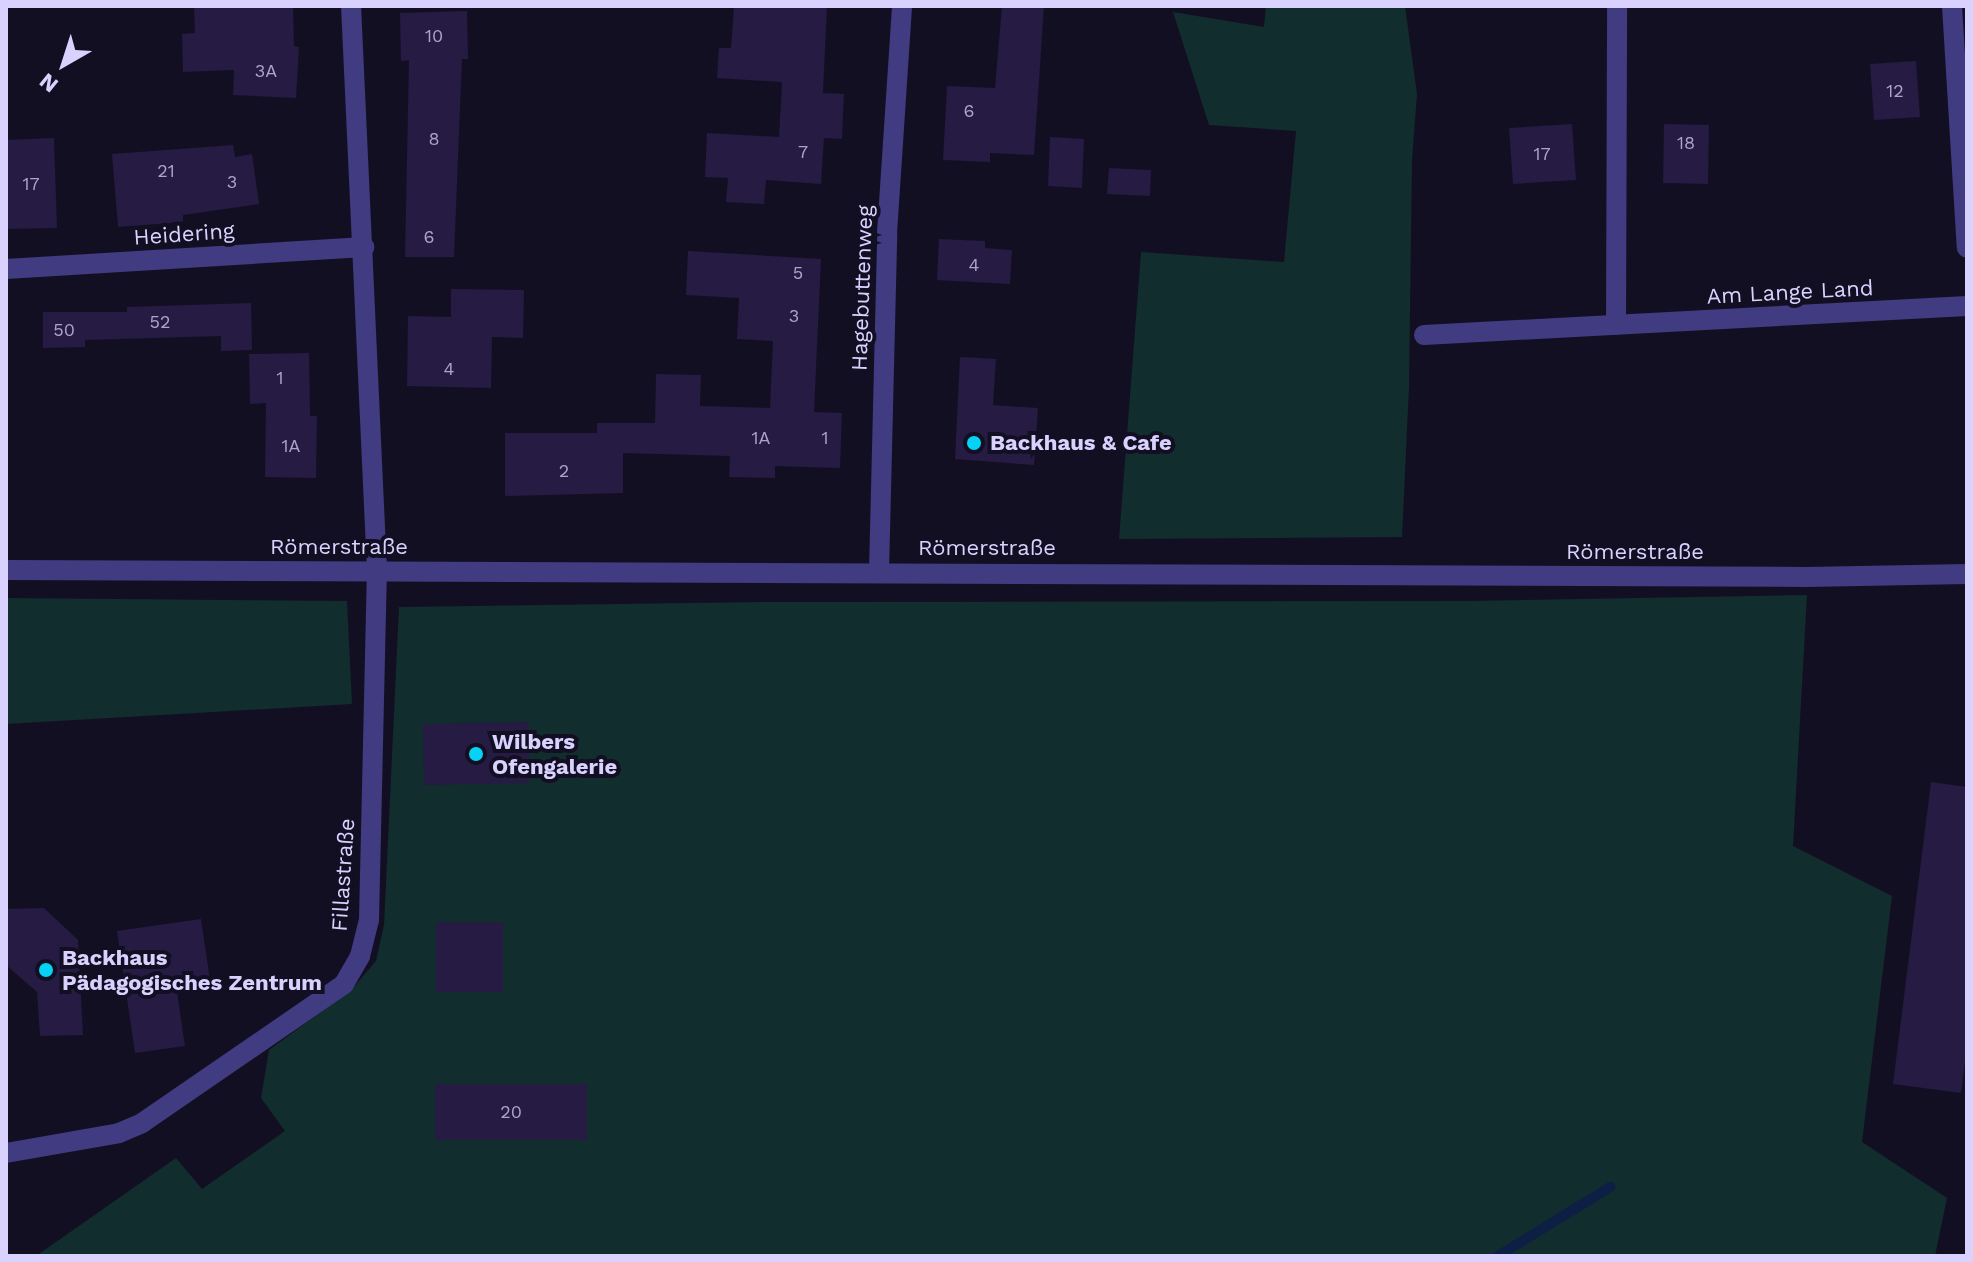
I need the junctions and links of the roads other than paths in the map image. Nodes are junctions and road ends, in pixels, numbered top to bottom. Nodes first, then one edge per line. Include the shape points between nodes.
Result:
1 (351, 6) edge
2 (902, 6) edge
3 (1617, 6) edge
4 (1952, 6) edge
5 (364, 247) junction
6 (1967, 248) edge
7 (6, 269) edge
8 (1967, 306) edge
9 (1616, 325) junction
10 (1424, 335) dead end
11 (6, 570) edge
12 (377, 571) junction
13 (879, 572) junction
14 (1967, 574) edge
15 (6, 1153) edge

1 - 5 street
2 - 13 street, Hagebuttenweg via 887,233
3 - 9 street
4 - 6 street
5 - 7 street, Heidering
5 - 12 street
8 - 9 street, Am Lange Land
9 - 10 street, Am Lange Land
11 - 12 street, Römerstraße
12 - 13 street, Römerstraße
12 - 15 street, Fillastraße via 369,920 360,956 344,984 142,1123 119,1133
13 - 14 street, Römerstraße

